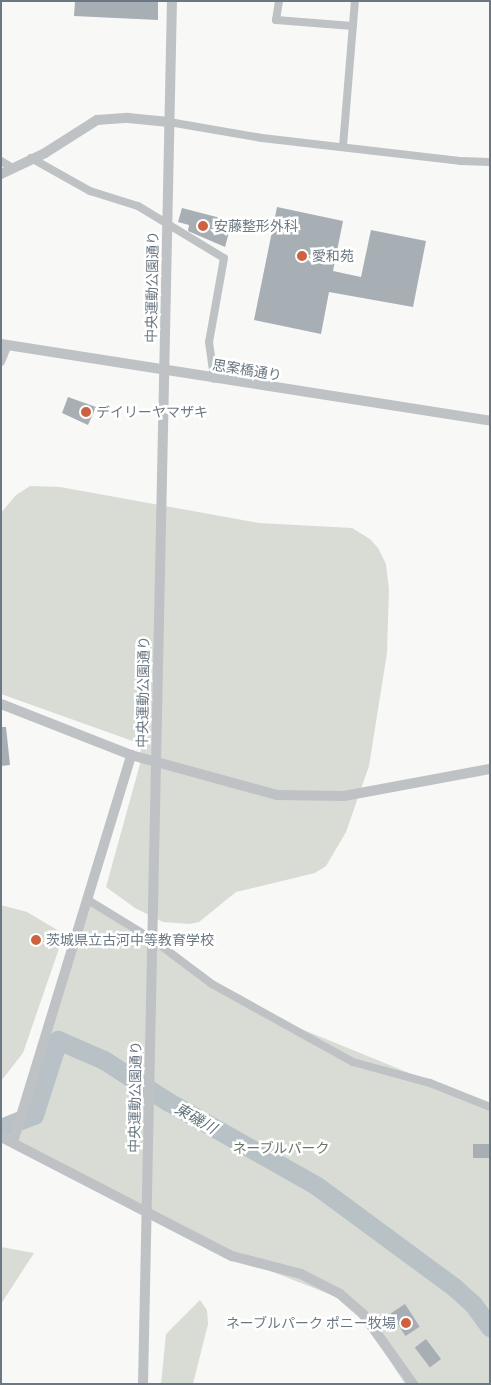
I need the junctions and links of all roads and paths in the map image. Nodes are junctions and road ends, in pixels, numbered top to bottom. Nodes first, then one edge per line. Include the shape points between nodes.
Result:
1 (172, 1) edge
2 (279, 1) edge
3 (355, 1) edge
4 (353, 26) junction
5 (169, 122) junction
6 (343, 146) junction
7 (31, 158) junction
8 (1, 161) edge
9 (490, 162) edge
10 (11, 166) junction
11 (1, 174) edge
12 (167, 224) junction
13 (5, 344) edge
14 (1, 362) edge
15 (164, 371) junction
16 (214, 379) junction
17 (490, 422) edge
18 (1, 704) edge
19 (131, 755) junction
20 (155, 761) junction
21 (490, 769) edge
22 (88, 900) junction
23 (152, 939) junction
24 (490, 1107) edge
25 (1, 1137) edge
26 (13, 1142) junction
27 (146, 1211) junction
28 (142, 1384) edge
29 (413, 1384) edge

1 - 5 street, 中央運動公園通り
2 - 4 street via 276,20
3 - 4 street
4 - 6 street
5 - 6 street via 262,138
5 - 7 street via 128,118 97,120
5 - 12 street, 中央運動公園通り
6 - 9 street via 460,162
7 - 10 street
7 - 12 street via 90,191 138,206
8 - 10 street
10 - 11 street
12 - 15 street, 中央運動公園通り
12 - 16 street via 224,258 209,342
13 - 14 street
13 - 15 street, 思案橋通り
15 - 16 street, 思案橋通り
15 - 20 street, 中央運動公園通り
16 - 17 street, 思案橋通り
18 - 19 street
19 - 20 street
19 - 22 street
20 - 21 street via 246,789 307,798 388,791
20 - 23 street, 中央運動公園通り
22 - 23 street
22 - 26 street
23 - 24 street via 212,984 353,1062 430,1083
23 - 27 street, 中央運動公園通り
25 - 26 street
26 - 27 street
27 - 28 street, 中央運動公園通り
27 - 29 street via 232,1256 301,1274 340,1294 363,1314

